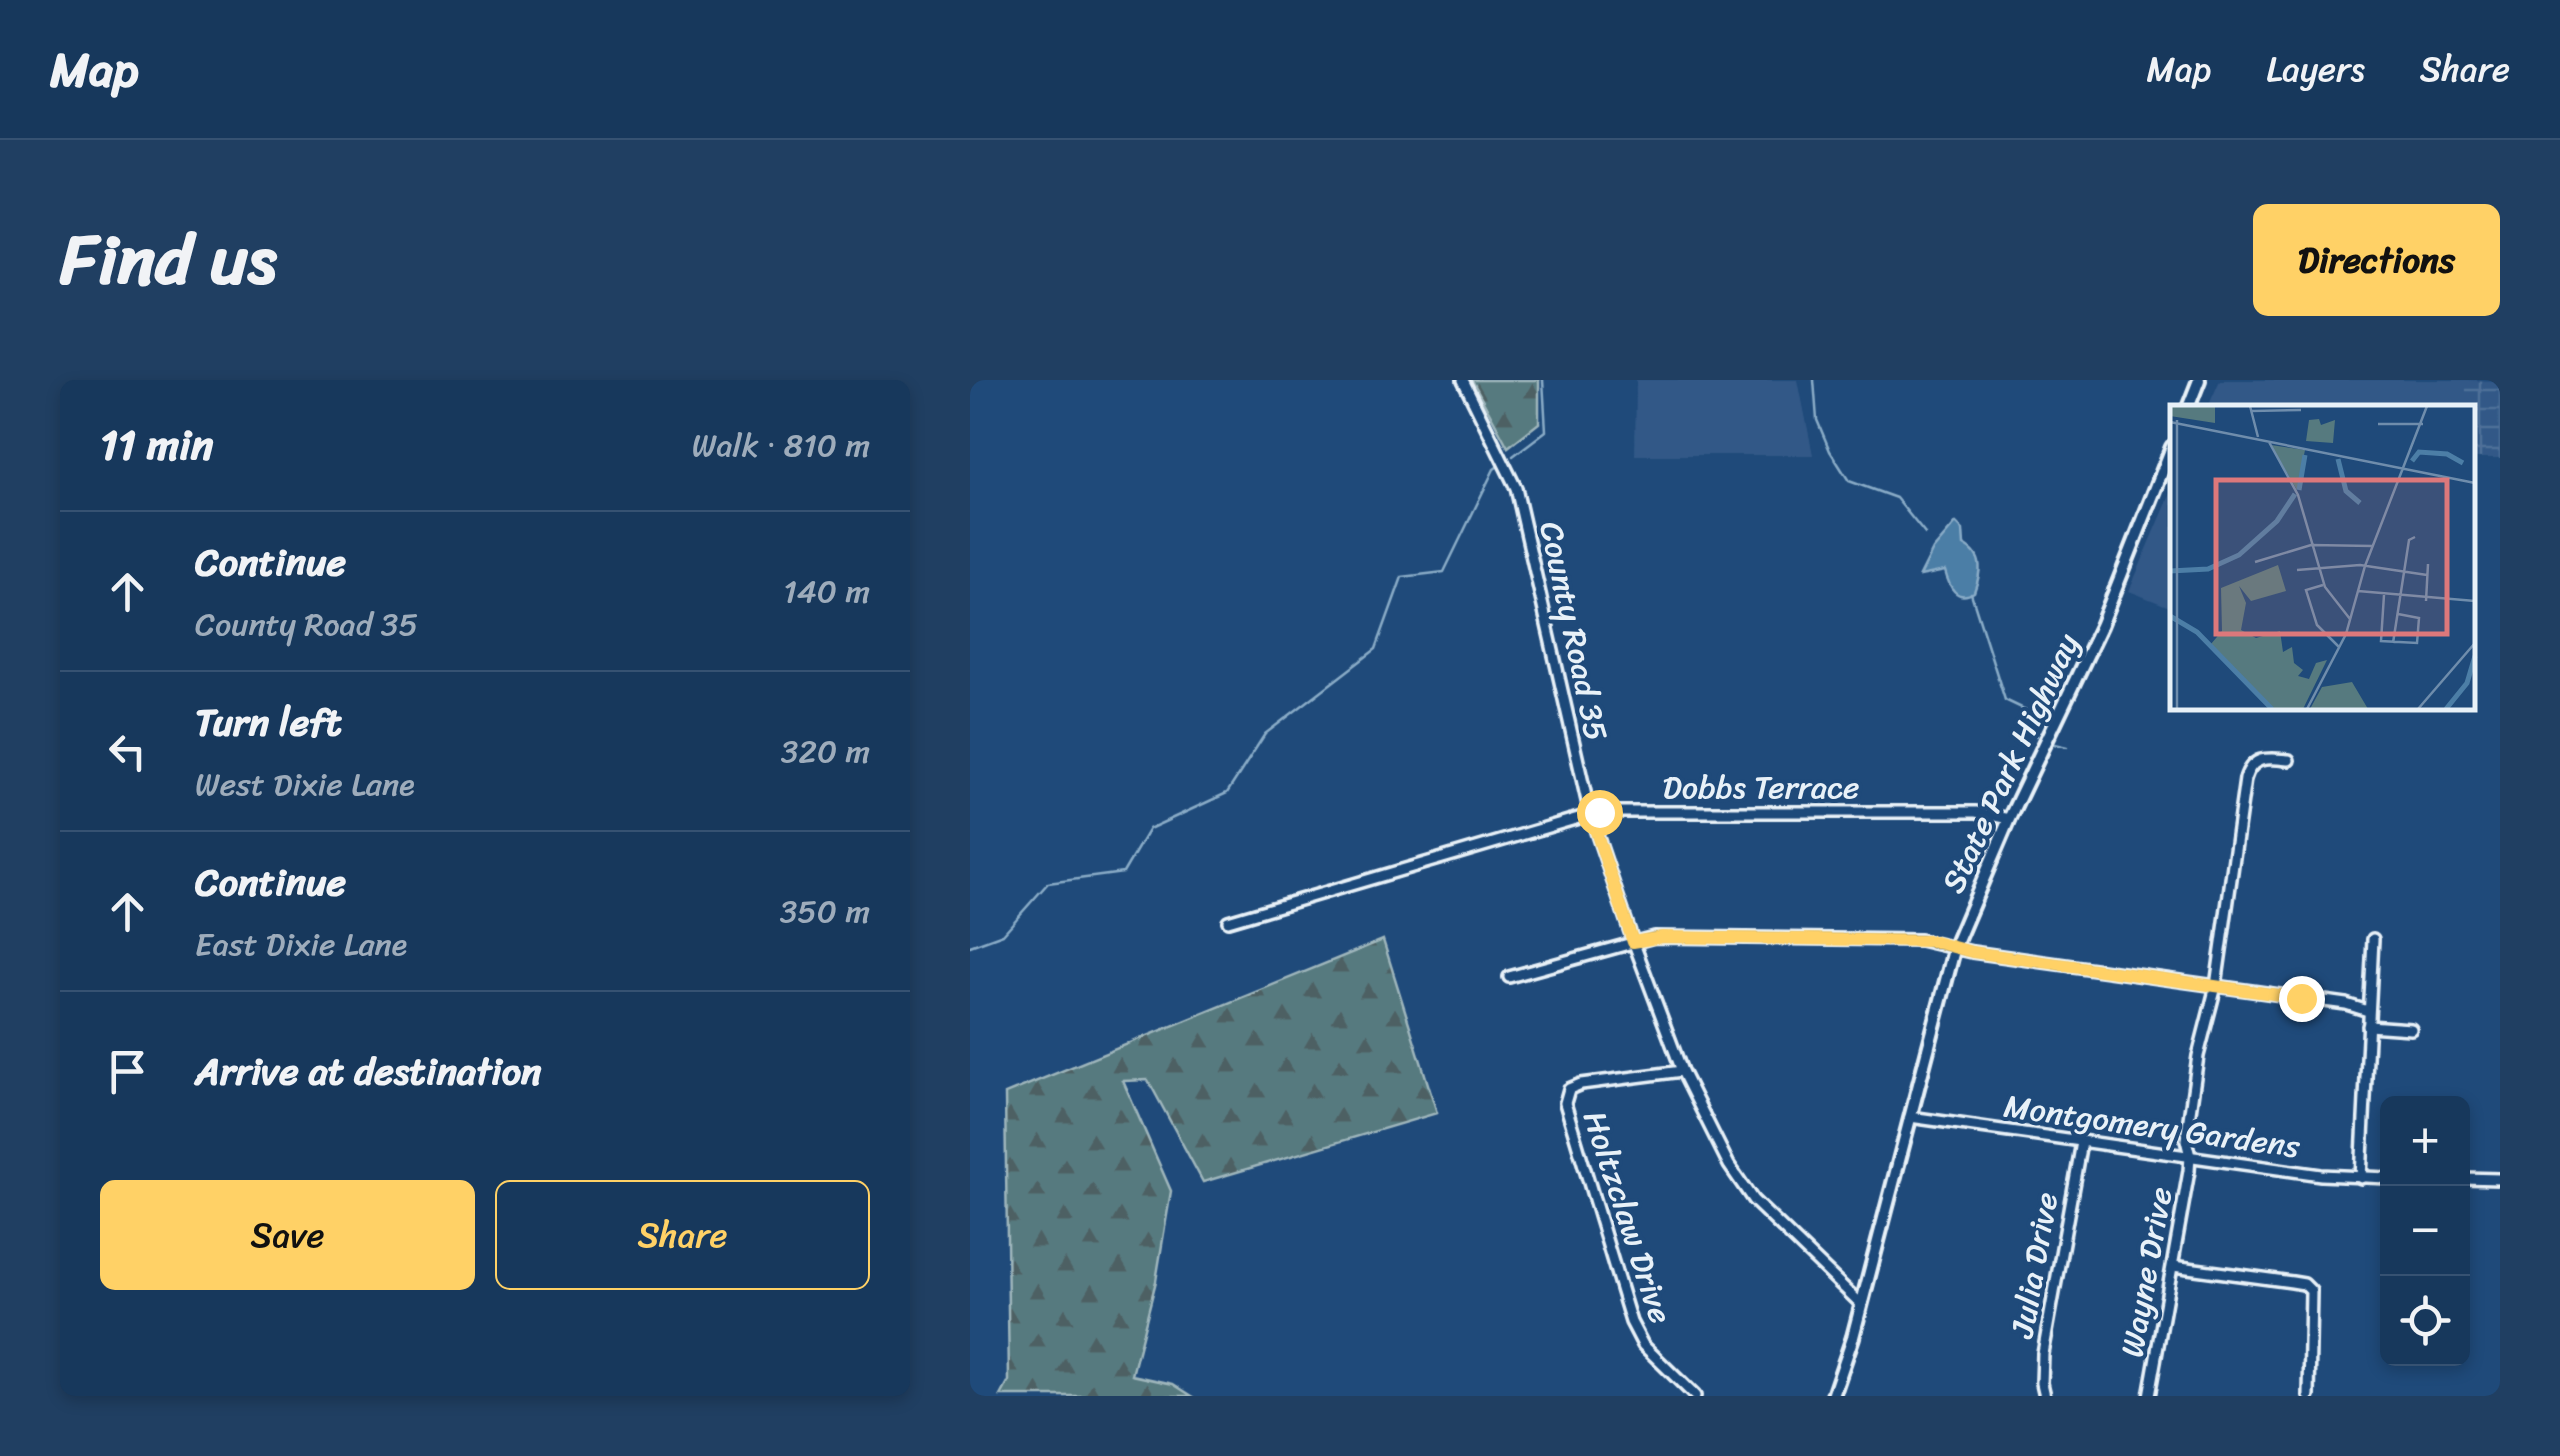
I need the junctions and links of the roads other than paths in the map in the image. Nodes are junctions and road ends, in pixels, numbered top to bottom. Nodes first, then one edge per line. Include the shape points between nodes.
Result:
1 (1463, 380) edge
2 (2199, 380) edge
3 (2189, 405) edge
4 (2170, 452) edge
5 (2289, 760) dead end
6 (1590, 814) junction
7 (2009, 819) junction
8 (1228, 921) dead end
9 (2372, 938) dead end
10 (1633, 942) junction
11 (1954, 946) junction
12 (1508, 977) dead end
13 (2216, 986) junction
14 (2368, 1011) junction
15 (2368, 1026) junction
16 (2411, 1029) dead end
17 (1682, 1071) junction
18 (1910, 1117) junction
19 (2081, 1142) junction
20 (2190, 1156) junction
21 (2361, 1178) junction
22 (2380, 1178) edge
23 (2470, 1178) edge
24 (2500, 1178) edge
25 (2174, 1266) junction
26 (1860, 1304) junction
27 (1695, 1396) edge
28 (1833, 1396) edge
29 (2045, 1396) edge
30 (2149, 1396) edge
31 (2309, 1396) edge

1 - 6 street, County Road 35 via 1520,501
2 - 3 main road
4 - 7 main road, State Park Highway via 2101,626
5 - 13 street, Wayne Drive via 2257,760 2247,771
6 - 7 street, Dobbs Terrace via 1976,812
6 - 8 street, Dobbs Terrace
6 - 10 street, County Road 35
7 - 11 main road, State Park Highway
9 - 14 street
10 - 11 street via 1842,938
10 - 12 street
10 - 17 street, County Road 35
11 - 13 street
11 - 18 main road, State Park Highway
13 - 14 street
13 - 20 street, Wayne Drive via 2198,1056 2186,1140
14 - 15 street
15 - 16 street
15 - 21 street
17 - 26 street, County Road 35 via 1753,1200
17 - 27 street, Holtzclaw Drive via 1581,1084 1569,1089 1565,1104 1630,1322 1643,1345
18 - 19 street, Montgomery Gardens
18 - 26 main road, State Park Highway
19 - 20 street, Montgomery Gardens
19 - 29 street, Julia Drive via 2043,1354
20 - 21 street, Montgomery Gardens
20 - 25 street, Wayne Drive
21 - 22 street, Montgomery Gardens
23 - 24 street
25 - 30 street, Wayne Drive
25 - 31 street via 2304,1284 2311,1291
26 - 28 main road, State Park Highway

